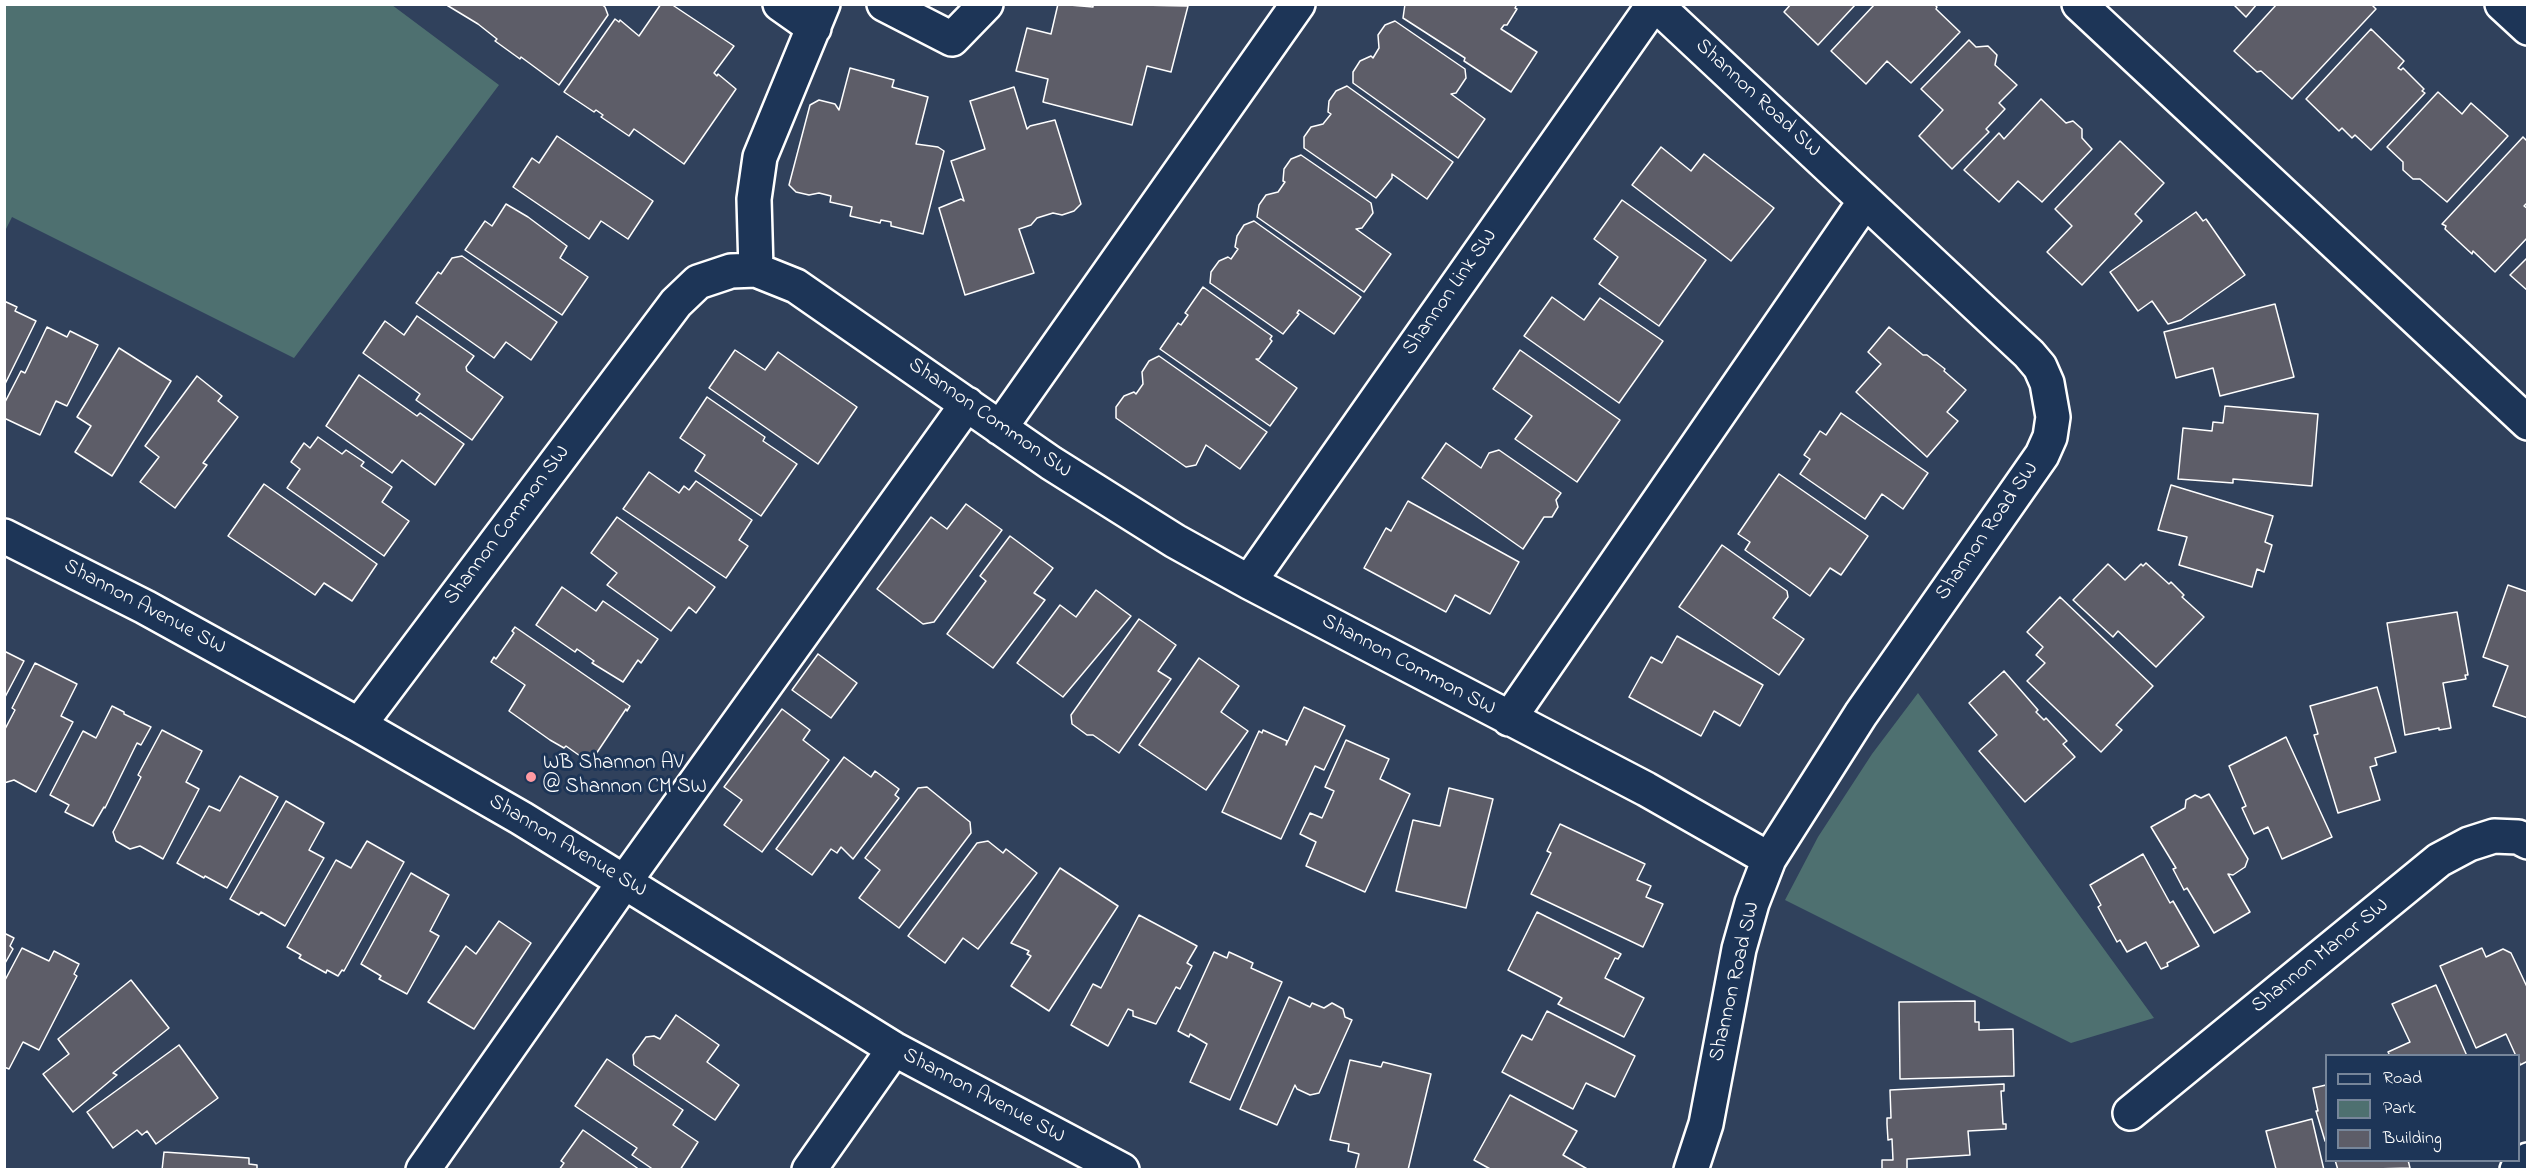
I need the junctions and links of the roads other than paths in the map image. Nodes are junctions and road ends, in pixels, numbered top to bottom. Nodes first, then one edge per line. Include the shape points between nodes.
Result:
1 (780, 4) edge
2 (884, 4) edge
3 (986, 4) edge
4 (1298, 4) edge
5 (1655, 4) edge
6 (2079, 4) edge
7 (2502, 4) edge
8 (819, 16) edge
9 (2528, 28) edge
10 (1866, 201) junction
11 (756, 270) junction
12 (967, 404) junction
13 (2528, 423) edge
14 (1000, 428) junction
15 (4, 536) edge
16 (1248, 582) junction
17 (1509, 719) junction
18 (360, 725) junction
19 (2528, 842) edge
20 (1769, 859) junction
21 (625, 881) junction
22 (894, 1049) junction
23 (2130, 1113) dead end
24 (2528, 1160) edge
25 (423, 1170) edge
26 (809, 1170) edge
27 (1122, 1170) edge
28 (1691, 1170) edge
29 (2517, 1170) edge

1 - 8 street
2 - 3 street via 951,39
4 - 14 street
5 - 10 street, Shannon Road SW
5 - 16 street, Shannon Link SW
6 - 13 street
7 - 9 street
8 - 11 street via 759,157 754,199
10 - 17 street
10 - 20 street, Shannon Road SW via 2029,354 2047,383 2053,417 2042,455 1861,714
11 - 12 street, Shannon Common SW via 796,286
11 - 18 street, Shannon Common SW via 731,271 698,282 676,303
12 - 14 street, Shannon Common SW
12 - 21 street
14 - 16 street, Shannon Common SW via 1103,497
15 - 18 street, Shannon Avenue SW via 145,607
16 - 17 street, Shannon Common SW
17 - 20 street, Shannon Common SW via 1646,789
18 - 21 street, Shannon Avenue SW
19 - 23 street, Shannon Manor SW via 2518,837 2494,836 2439,860
20 - 28 street, Shannon Road SW via 1739,949 1706,1124
21 - 22 street, Shannon Avenue SW
21 - 25 street
22 - 26 street
22 - 27 street, Shannon Avenue SW
24 - 29 street

